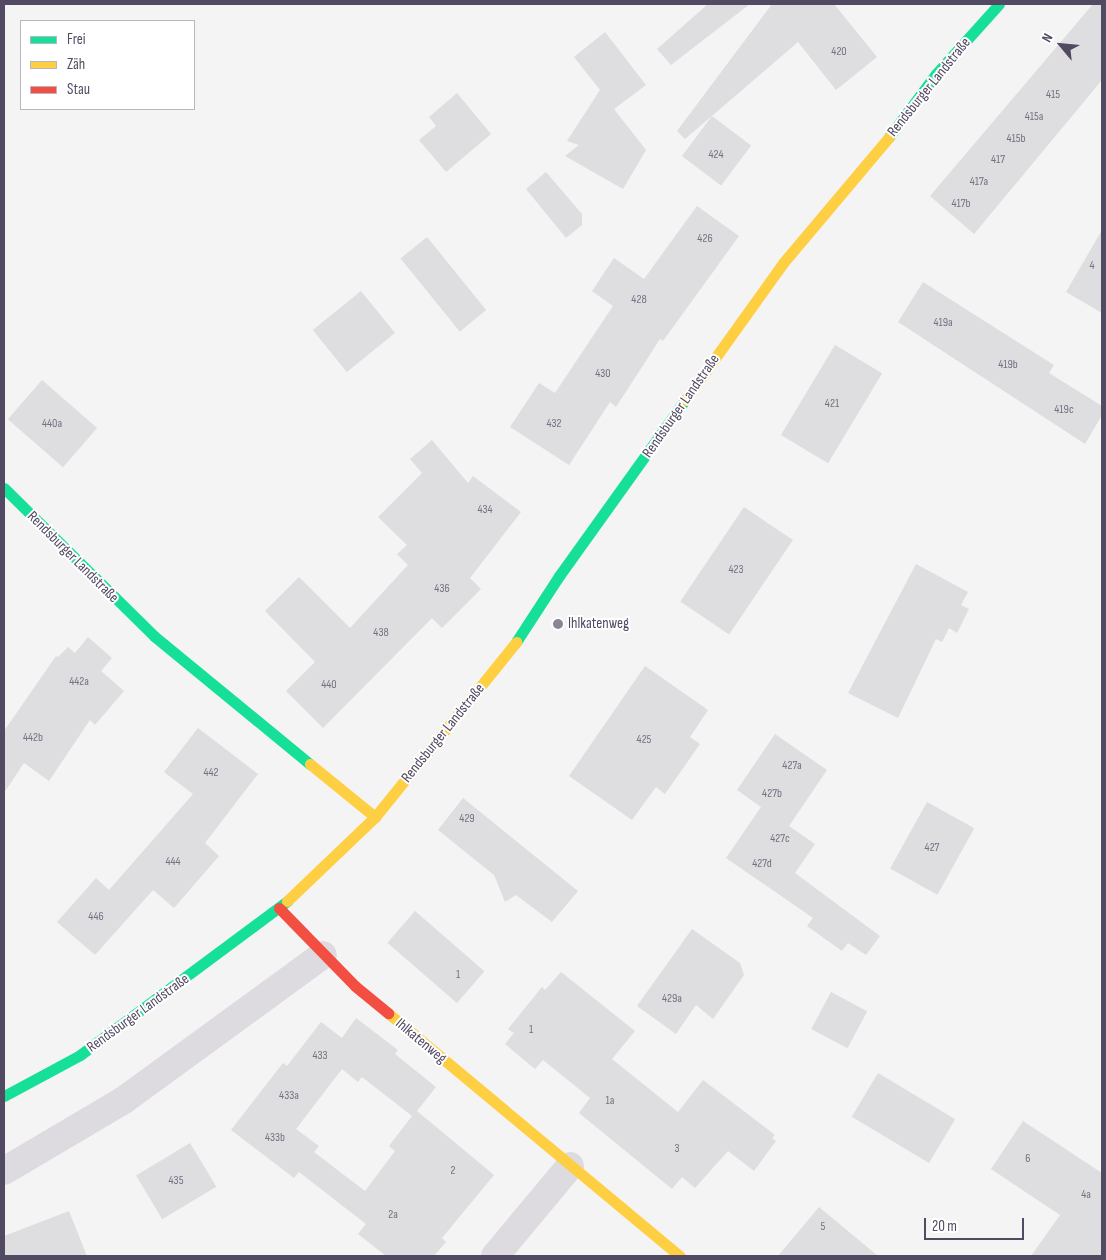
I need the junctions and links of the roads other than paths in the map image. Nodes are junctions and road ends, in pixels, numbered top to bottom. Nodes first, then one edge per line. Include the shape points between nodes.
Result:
1 (999, 4) edge
2 (4, 488) edge
3 (375, 817) junction
4 (279, 908) junction
5 (322, 955) junction
6 (4, 1096) edge
7 (570, 1166) junction
8 (4, 1171) edge
9 (495, 1256) edge
10 (680, 1256) edge

1 - 3 street, Rendsburger Landstraße via 936,74 871,160 783,263 559,576 516,642
2 - 3 street, Rendsburger Landstraße via 154,636
3 - 4 street, Rendsburger Landstraße
4 - 5 street, Ihlkatenweg
4 - 6 street, Rendsburger Landstraße via 80,1055
5 - 7 street, Ihlkatenweg
5 - 8 street via 124,1100
7 - 9 street
7 - 10 street, Ihlkatenweg

